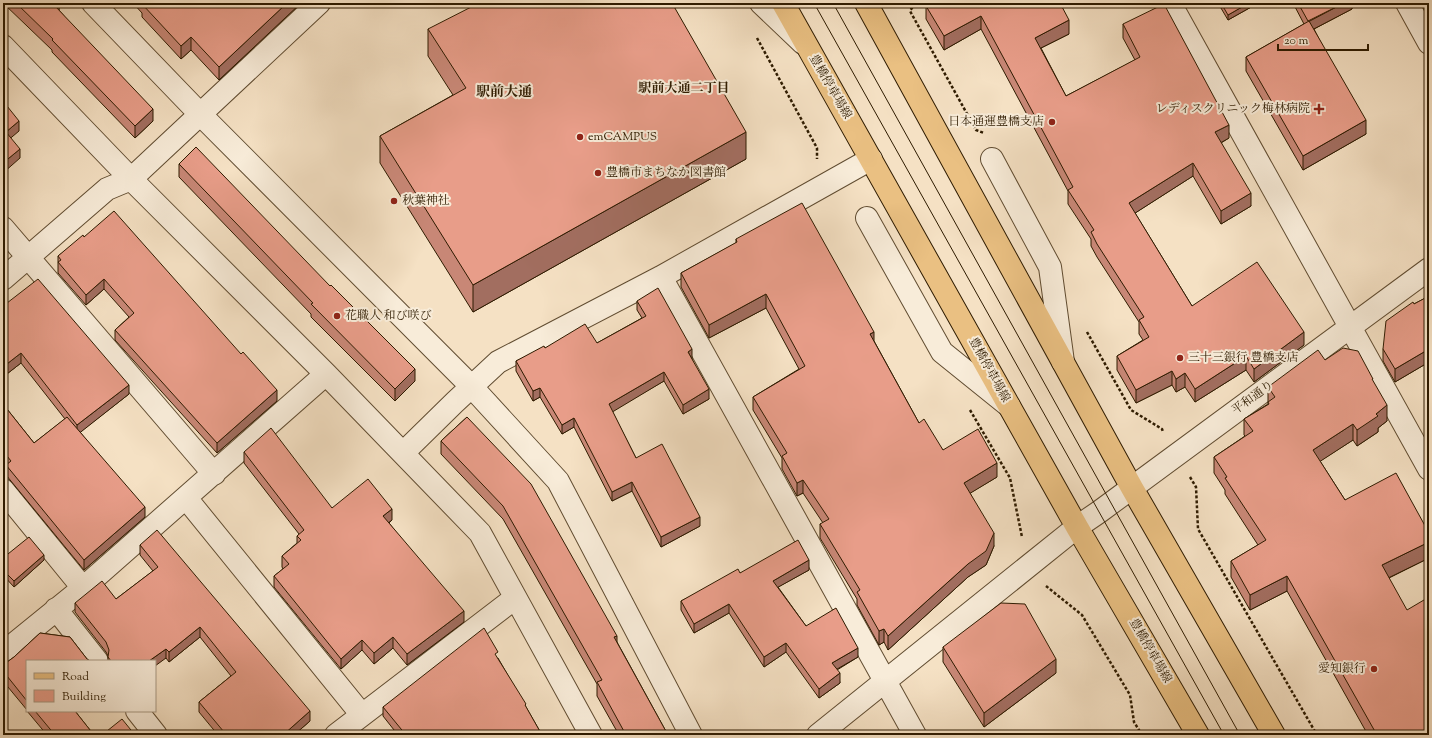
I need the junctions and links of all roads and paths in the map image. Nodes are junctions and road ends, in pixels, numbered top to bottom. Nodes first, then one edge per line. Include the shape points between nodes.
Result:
1 (93, 3) edge
2 (319, 3) edge
3 (472, 3) edge
4 (761, 3) edge
5 (783, 3) edge
6 (1170, 3) edge
7 (1407, 3) edge
8 (868, 4) edge
9 (480, 5) edge
10 (754, 32) dead end
11 (1429, 43) edge
12 (3, 46) edge
13 (808, 48) junction
14 (200, 114) junction
15 (870, 159) junction
16 (817, 160) dead end
17 (992, 160) dead end
18 (131, 179) junction
19 (867, 218) dead end
20 (3, 228) edge
21 (28, 257) junction
22 (1429, 269) edge
23 (661, 277) junction
24 (3, 279) edge
25 (1350, 327) junction
26 (1063, 364) junction
27 (326, 374) junction
28 (472, 386) junction
29 (1010, 407) junction
30 (403, 453) junction
31 (1429, 469) edge
32 (214, 474) junction
33 (1188, 474) dead end
34 (1132, 488) junction
35 (3, 490) edge
36 (186, 498) junction
37 (1077, 527) junction
38 (1045, 585) dead end
39 (83, 588) junction
40 (516, 598) junction
41 (56, 609) junction
42 (3, 653) edge
43 (96, 660) edge
44 (885, 681) junction
45 (138, 712) edge
46 (362, 715) junction
47 (156, 735) edge
48 (336, 735) edge
49 (591, 735) edge
50 (691, 735) edge
51 (818, 735) edge
52 (915, 735) edge
53 (1142, 735) edge
54 (1198, 735) edge
55 (1274, 735) edge
56 (1317, 735) edge

1 - 14 street
2 - 14 street
3 - 9 path
4 - 13 street
5 - 13 main road, 豊橋停車場線
6 - 25 street
7 - 11 street
8 - 26 main road
10 - 16 path via 817,148
12 - 18 street
13 - 15 main road, 豊橋停車場線
14 - 18 street
14 - 28 street
15 - 23 street
15 - 29 main road, 豊橋停車場線
17 - 26 street via 1050,267
18 - 21 street via 107,189
18 - 27 street
19 - 29 street via 942,352
20 - 21 street
21 - 24 street
21 - 32 street
22 - 25 street, 平和通り
23 - 28 street via 498,362
23 - 44 street
25 - 31 street
25 - 34 street, 平和通り
26 - 34 main road
27 - 30 street
27 - 32 street
28 - 30 street
28 - 50 street via 558,480
29 - 37 main road, 豊橋停車場線
30 - 40 street via 480,532
32 - 36 street
33 - 56 path via 1196,487 1198,529
34 - 37 street, 平和通り
34 - 55 main road
35 - 39 street
36 - 39 street
36 - 46 street
37 - 44 street, 平和通り
37 - 54 main road, 豊橋停車場線
38 - 53 path via 1082,615 1130,695 1134,722
39 - 41 street
40 - 46 street
40 - 49 street
41 - 42 street
41 - 43 street
44 - 51 street, 平和通り
44 - 52 street
45 - 47 street
46 - 48 street

